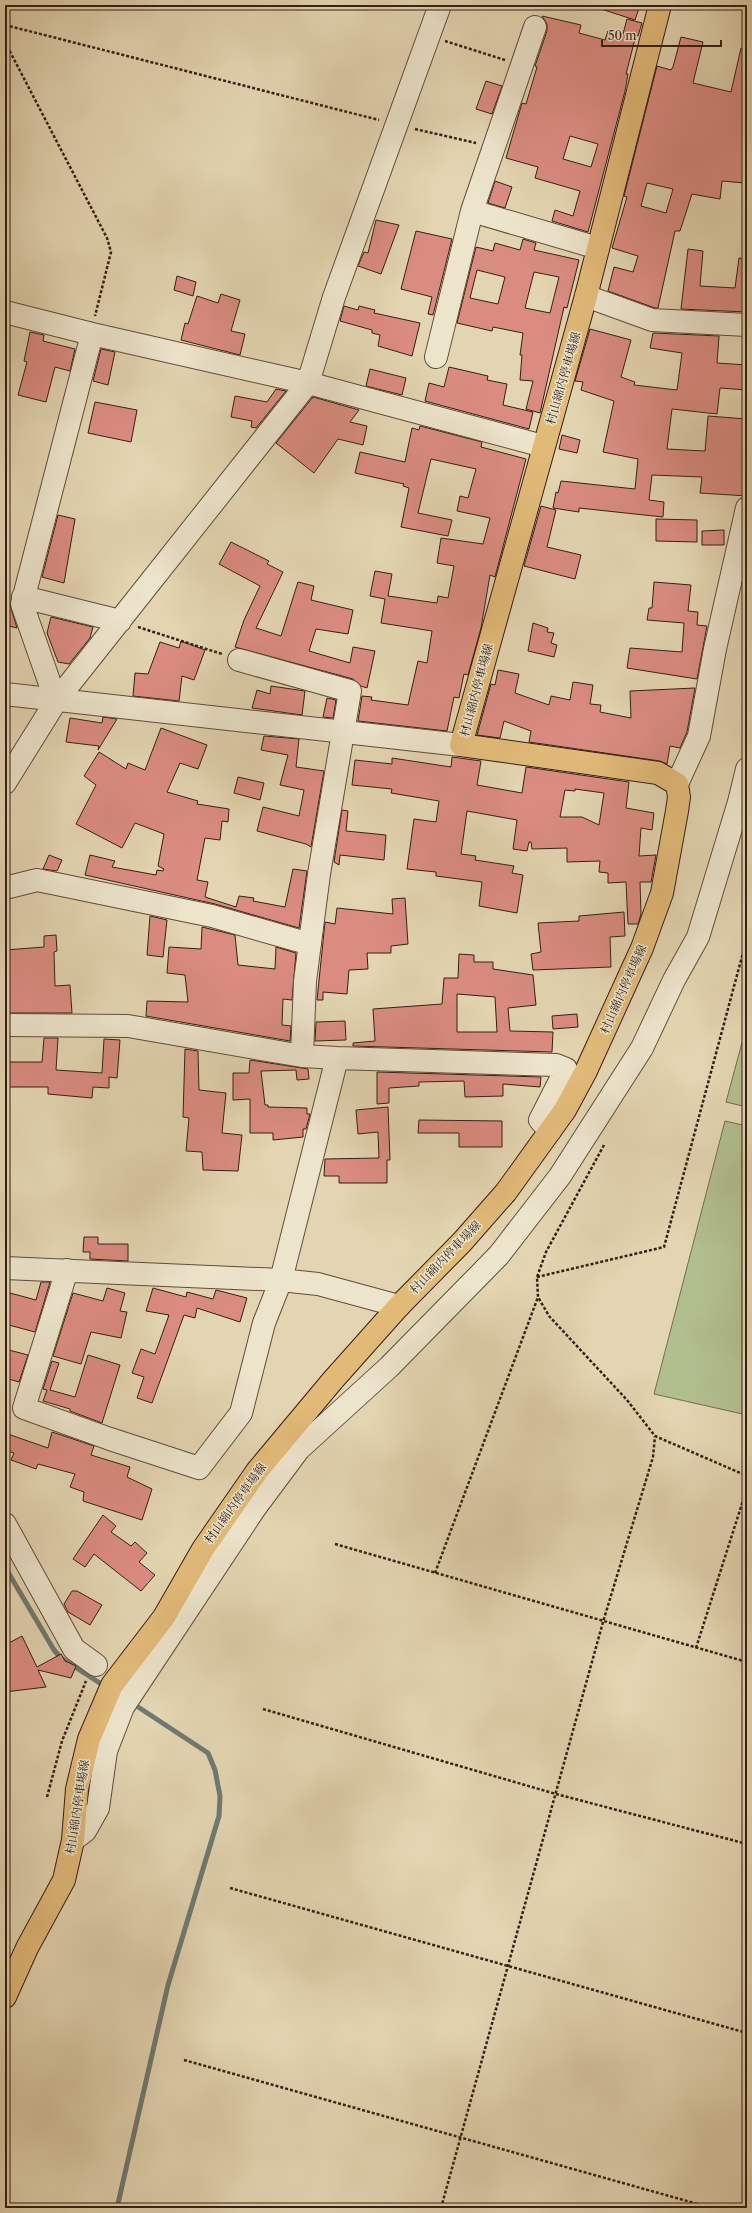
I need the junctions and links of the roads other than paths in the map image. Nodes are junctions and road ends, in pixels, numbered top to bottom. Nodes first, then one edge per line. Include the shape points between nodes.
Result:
1 (440, 5) edge
2 (660, 5) edge
3 (535, 27) dead end
4 (472, 211) junction
5 (598, 248) junction
6 (586, 296) junction
7 (5, 312) edge
8 (747, 325) edge
9 (92, 334) junction
10 (436, 357) dead end
11 (308, 383) junction
12 (543, 446) junction
13 (747, 508) edge
14 (23, 598) junction
15 (120, 621) junction
16 (238, 660) road end
17 (5, 694) edge
18 (56, 702) junction
19 (342, 732) junction
20 (461, 744) junction
21 (747, 769) edge
22 (5, 783) edge
23 (677, 784) junction
24 (5, 888) edge
25 (310, 944) junction
26 (5, 1025) edge
27 (302, 1056) junction
28 (337, 1058) junction
29 (550, 1131) junction
30 (5, 1268) edge
31 (67, 1270) junction
32 (281, 1280) junction
33 (399, 1306) junction
34 (5, 1524) edge
35 (96, 1665) road end
36 (73, 1840) junction
37 (5, 1997) edge

1 - 11 street via 334,297
2 - 5 main road, 村山綿内停車場線
3 - 4 street
4 - 5 street
4 - 10 street
5 - 6 main road, 村山綿内停車場線
6 - 8 street via 652,320
6 - 12 main road, 村山綿内停車場線
7 - 9 street
9 - 11 street
9 - 14 street
11 - 12 street
11 - 15 street
12 - 20 main road, 村山綿内停車場線
13 - 23 street via 715,649 699,736
14 - 15 street
14 - 18 street via 22,604
15 - 18 street
16 - 19 street via 350,692
17 - 18 street
18 - 19 street
18 - 22 street
19 - 20 street
19 - 25 street
20 - 23 main road, 村山綿内停車場線 via 658,773
21 - 36 street via 698,937 674,980 642,1048 560,1176 499,1255 389,1368 299,1449 255,1508 123,1707 106,1751 98,1808 85,1831
23 - 29 main road, 村山綿内停車場線 via 679,797 667,872 642,948 586,1071 565,1110
24 - 25 street via 37,880 212,916
25 - 27 street via 305,981
26 - 27 street via 128,1026
27 - 28 street
28 - 29 street via 556,1064 566,1069 540,1120
28 - 32 street
29 - 33 main road, 村山綿内停車場線 via 506,1192 462,1242
30 - 31 street
31 - 32 street
31 - 32 street via 24,1408 199,1468 241,1413 264,1323
32 - 33 street via 318,1284
33 - 36 main road, 村山綿内停車場線 via 332,1380 257,1471 203,1549 164,1617 112,1685 89,1739 77,1789
34 - 35 street via 74,1649
36 - 37 main road, 村山綿内停車場線 via 64,1880 27,1948

